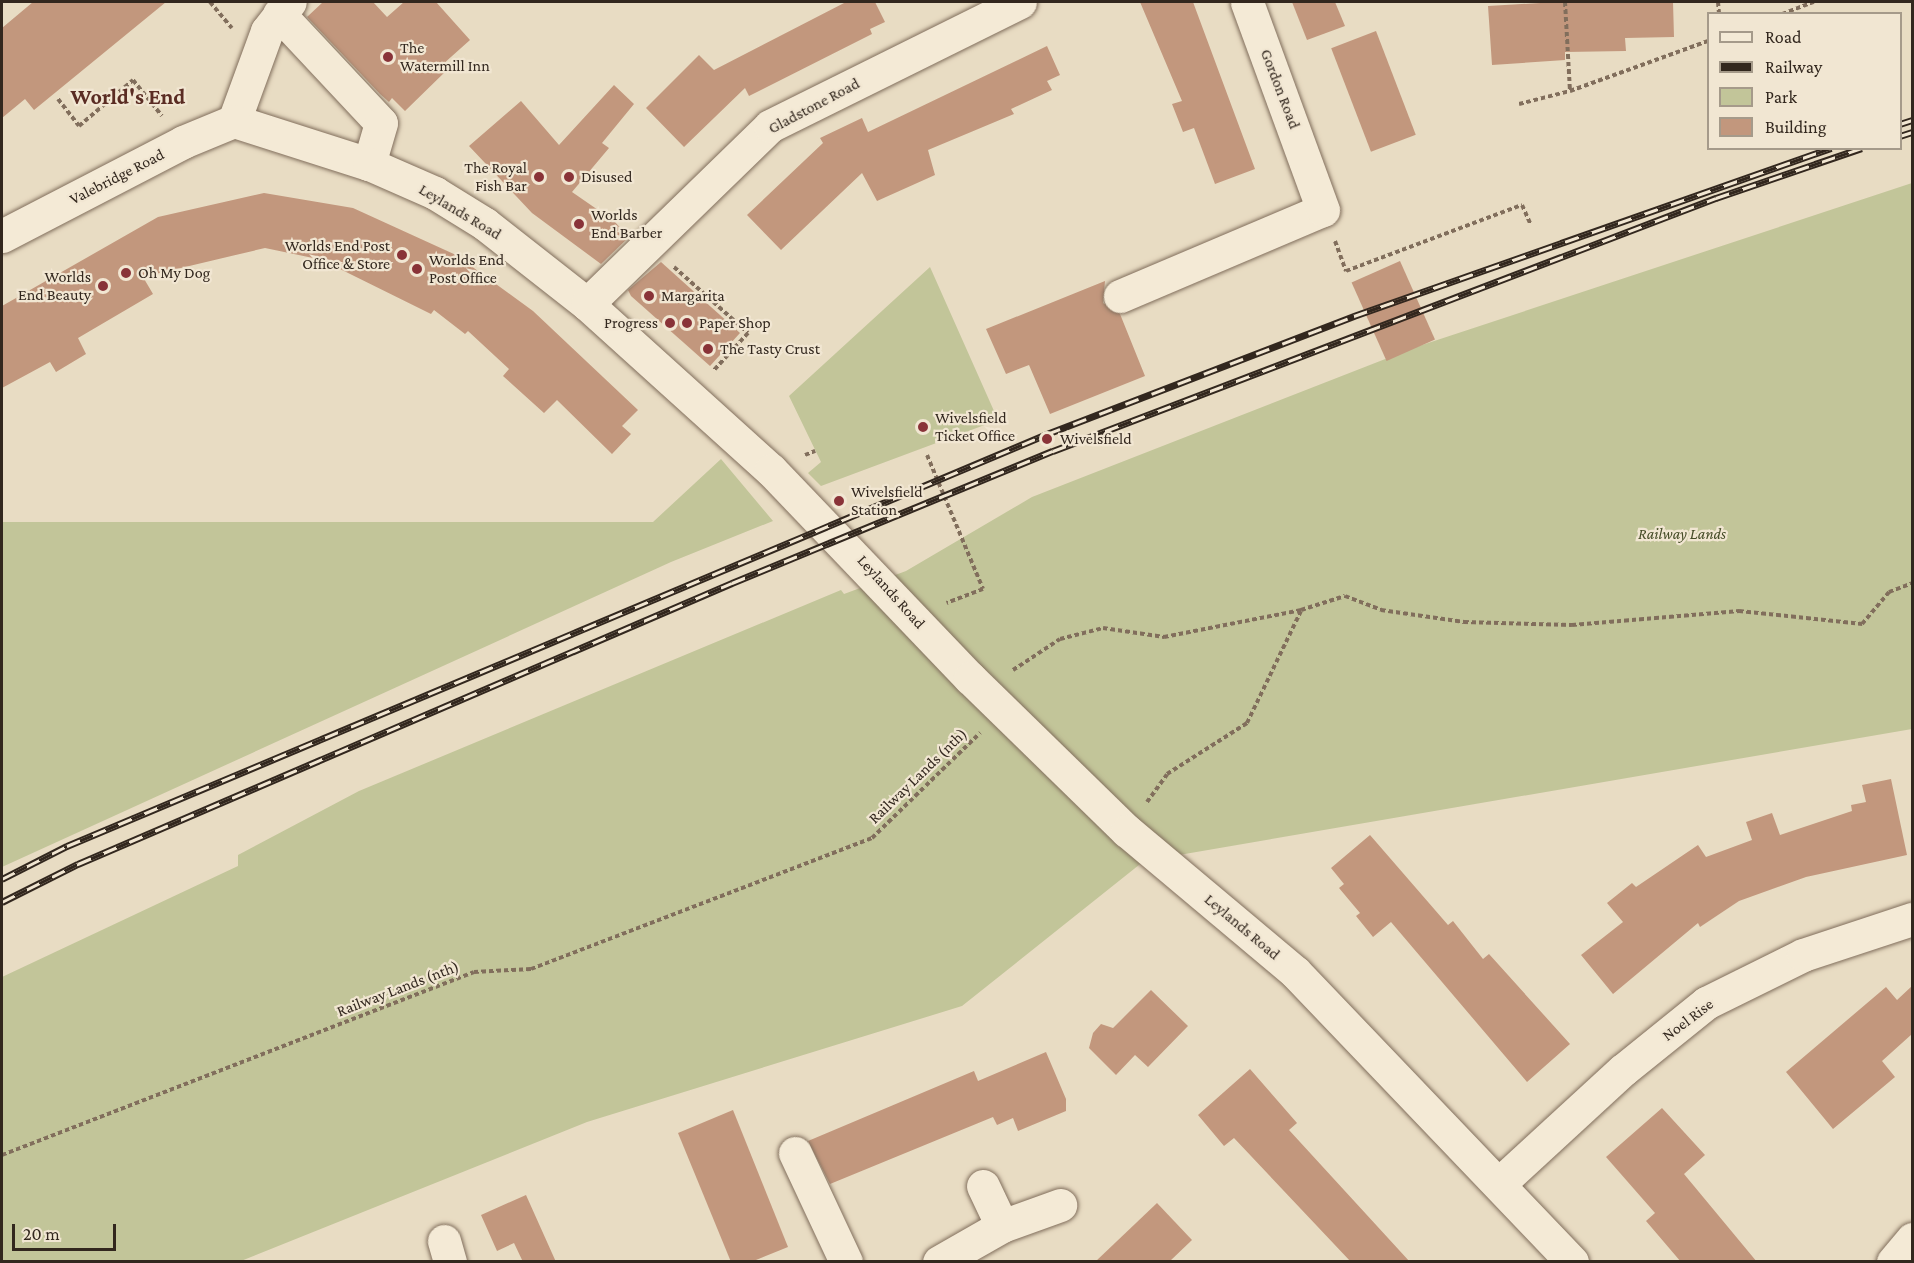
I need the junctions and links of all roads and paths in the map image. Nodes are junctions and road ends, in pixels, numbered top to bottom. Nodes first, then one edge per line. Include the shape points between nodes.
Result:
1 (1020, 2) edge
2 (1248, 2) edge
3 (1565, 2) edge
4 (1814, 2) edge
5 (285, 8) edge
6 (1787, 12) edge
7 (1707, 41) edge
8 (1570, 91) junction
9 (58, 99) dead end
10 (1519, 104) dead end
11 (234, 122) junction
12 (183, 142) junction
13 (369, 164) junction
14 (1323, 210) junction
15 (1530, 223) dead end
16 (2, 236) edge
17 (669, 262) dead end
18 (1120, 296) dead end
19 (587, 304) junction
20 (726, 356) dead end
21 (927, 454) dead end
22 (1912, 583) edge
23 (1301, 610) junction
24 (912, 616) junction
25 (1002, 711) junction
26 (1127, 831) junction
27 (1912, 919) edge
28 (795, 1153) dead end
29 (2, 1155) edge
30 (1501, 1182) junction
31 (983, 1186) dead end
32 (1060, 1205) dead end
33 (1002, 1226) junction
34 (1912, 1239) edge
35 (846, 1262) edge
36 (939, 1262) edge
37 (1572, 1262) edge
38 (1893, 1262) edge

1 - 19 street, Gladstone Road via 770,126
2 - 14 street, Gordon Road
3 - 8 path
4 - 6 path
5 - 11 street via 256,56
5 - 13 street via 381,123
7 - 8 path
8 - 10 path
9 - 12 path via 79,126 133,80
11 - 12 street, Valebridge Road
11 - 13 street, Leylands Road
12 - 16 street, Valebridge Road
13 - 19 street, Leylands Road via 435,193 485,224
14 - 15 path via 1346,271 1522,205
14 - 18 street
17 - 20 path via 748,333
19 - 24 street, Leylands Road via 771,470
21 - 24 path via 983,589
22 - 23 path via 1889,592 1862,624 1739,611 1572,625 1464,622 1381,610 1345,596
23 - 25 path via 1164,638 1103,628 1060,639 1013,668
23 - 26 path via 1247,723 1167,774
24 - 25 street, Leylands Road
25 - 26 street, Leylands Road
25 - 29 path, Railway Lands (nth) via 872,838 531,969 474,972
26 - 30 street, Leylands Road via 1295,972
27 - 30 street, Noel Rise via 1803,955 1706,1003 1623,1070
28 - 35 street
30 - 37 street, Leylands Road
31 - 33 street
32 - 33 street
33 - 36 street
34 - 38 street

